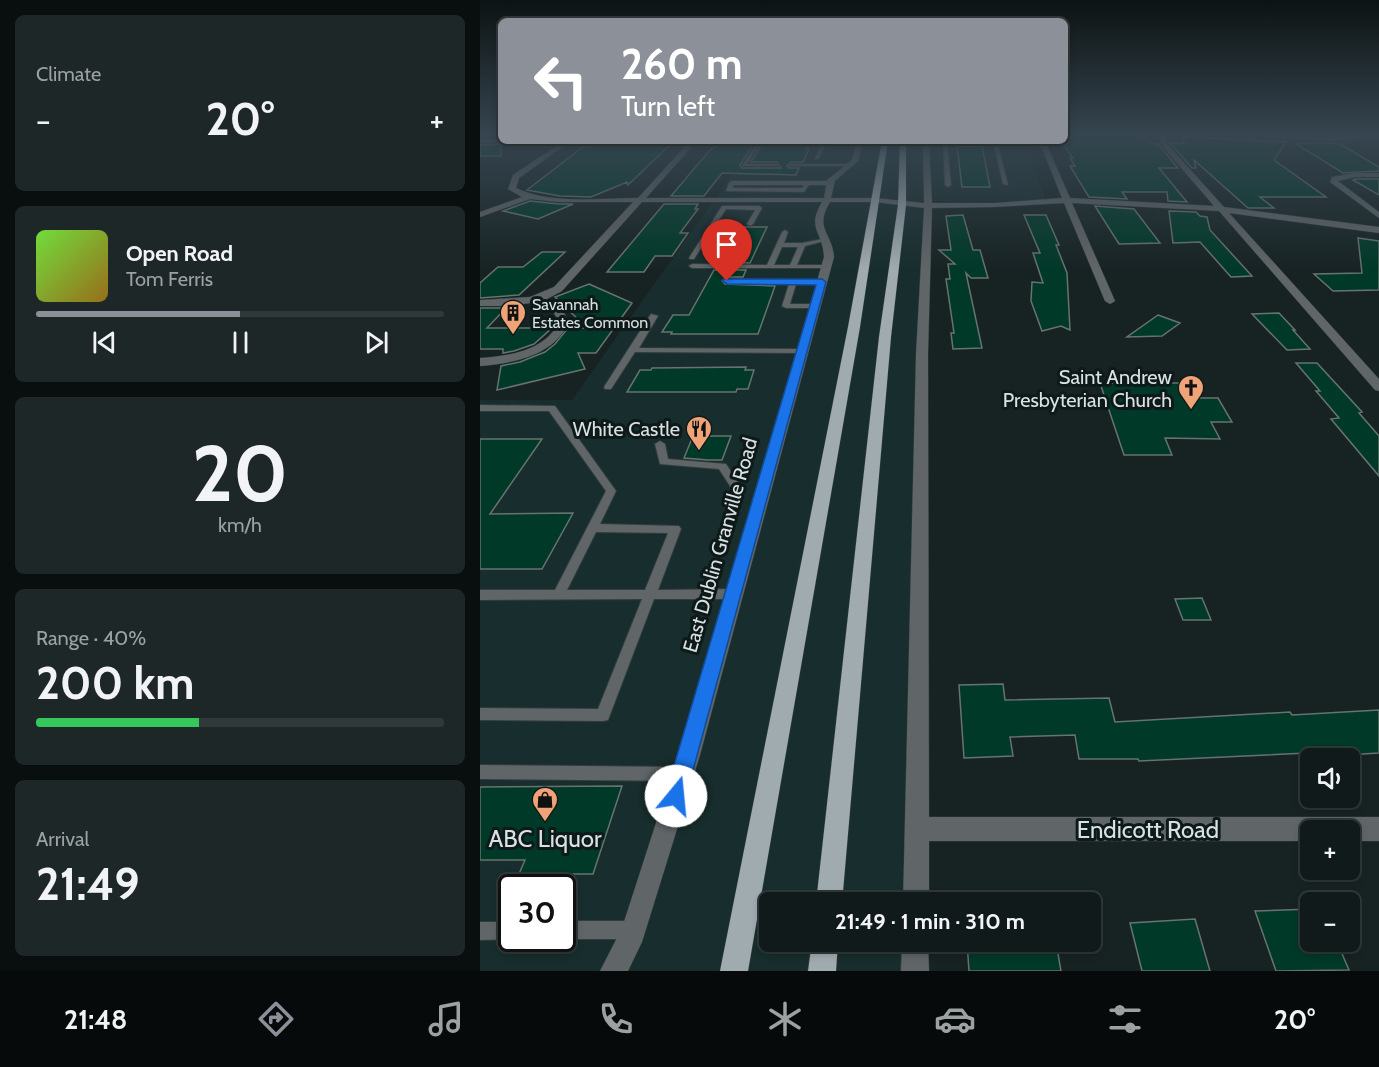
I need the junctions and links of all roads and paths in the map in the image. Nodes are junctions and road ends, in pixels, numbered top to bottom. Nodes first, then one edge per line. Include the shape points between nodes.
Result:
1 (515, 179) edge
2 (659, 179) edge
3 (734, 179) edge
4 (840, 179) edge
5 (879, 179) edge
6 (902, 179) edge
7 (929, 179) edge
8 (948, 179) edge
9 (1005, 179) edge
10 (1057, 179) edge
11 (1194, 179) edge
12 (1335, 179) edge
13 (732, 183) junction
14 (807, 183) junction
15 (1006, 184) dead end
16 (948, 185) dead end
17 (728, 190) junction
18 (829, 192) junction
19 (983, 196) dead end
20 (529, 197) junction
21 (931, 198) junction
22 (640, 200) junction
23 (721, 200) junction
24 (875, 200) junction
25 (902, 200) junction
26 (1065, 200) junction
27 (1220, 209) junction
28 (480, 215) edge
29 (1379, 216) edge
30 (750, 224) dead end
31 (1379, 230) edge
32 (785, 232) dead end
33 (826, 239) junction
34 (780, 245) junction
35 (802, 245) junction
36 (770, 266) junction
37 (793, 266) junction
38 (824, 274) junction
39 (727, 281) dead end
40 (793, 282) junction
41 (540, 299) junction
42 (1110, 301) dead end
43 (480, 303) edge
44 (815, 306) junction
45 (654, 316) dead end
46 (633, 350) junction
47 (802, 351) junction
48 (480, 362) edge
49 (608, 387) dead end
50 (1379, 387) edge
51 (480, 408) edge
52 (660, 444) dead end
53 (736, 487) dead end
54 (592, 528) junction
55 (480, 594) edge
56 (559, 594) junction
57 (651, 594) junction
58 (735, 594) junction
59 (480, 714) edge
60 (480, 772) edge
61 (682, 774) junction
62 (917, 829) junction
63 (1379, 829) edge
64 (830, 892) edge
65 (916, 892) edge
66 (576, 930) edge
67 (634, 930) junction
68 (480, 931) edge
69 (498, 931) edge
70 (824, 952) edge
71 (915, 952) edge
72 (614, 971) edge
73 (734, 971) edge
74 (822, 971) edge
75 (915, 971) edge

1 - 20 street via 512,189
2 - 22 street
3 - 13 lane
4 - 18 street
5 - 24 main road
6 - 25 main road
7 - 21 street
8 - 16 lane
9 - 15 lane
10 - 26 street
11 - 27 street
12 - 29 street via 1337,185
13 - 14 lane
13 - 17 lane
14 - 17 lane via 804,190
14 - 18 lane
17 - 23 lane
18 - 23 street
18 - 24 street
18 - 33 street, East Dublin Granville Road via 818,222
19 - 26 street
20 - 22 street
20 - 28 street
21 - 25 street
21 - 26 street via 995,206
21 - 62 street via 922,354
22 - 23 street
22 - 41 street via 558,289
24 - 25 street
24 - 73 main road
25 - 64 main road
26 - 27 street
26 - 42 street
27 - 31 street
27 - 50 street
30 - 36 lane via 759,208 724,207 692,262
32 - 34 lane
33 - 35 lane
33 - 38 street, East Dublin Granville Road via 830,250
34 - 35 lane
34 - 36 lane
35 - 37 lane
36 - 37 lane
37 - 38 lane
38 - 40 lane
38 - 44 street, East Dublin Granville Road
39 - 40 lane
40 - 44 lane via 786,306
41 - 43 street
41 - 48 street via 558,311 564,322 557,335 541,347 517,356
44 - 47 street, East Dublin Granville Road
45 - 46 lane
46 - 47 lane
46 - 49 lane
47 - 58 street, East Dublin Granville Road
51 - 54 lane via 552,408 611,491
52 - 53 lane via 664,462 722,466
54 - 56 lane
54 - 57 lane via 675,529
55 - 56 lane
56 - 57 lane
57 - 58 lane
57 - 59 lane via 603,715
58 - 61 street, East Dublin Granville Road
60 - 61 lane
61 - 67 street, East Dublin Granville Road
62 - 63 street, Endicott Road
62 - 65 street
66 - 67 lane
67 - 72 street, East Dublin Granville Road
68 - 69 lane
70 - 74 main road
71 - 75 street

